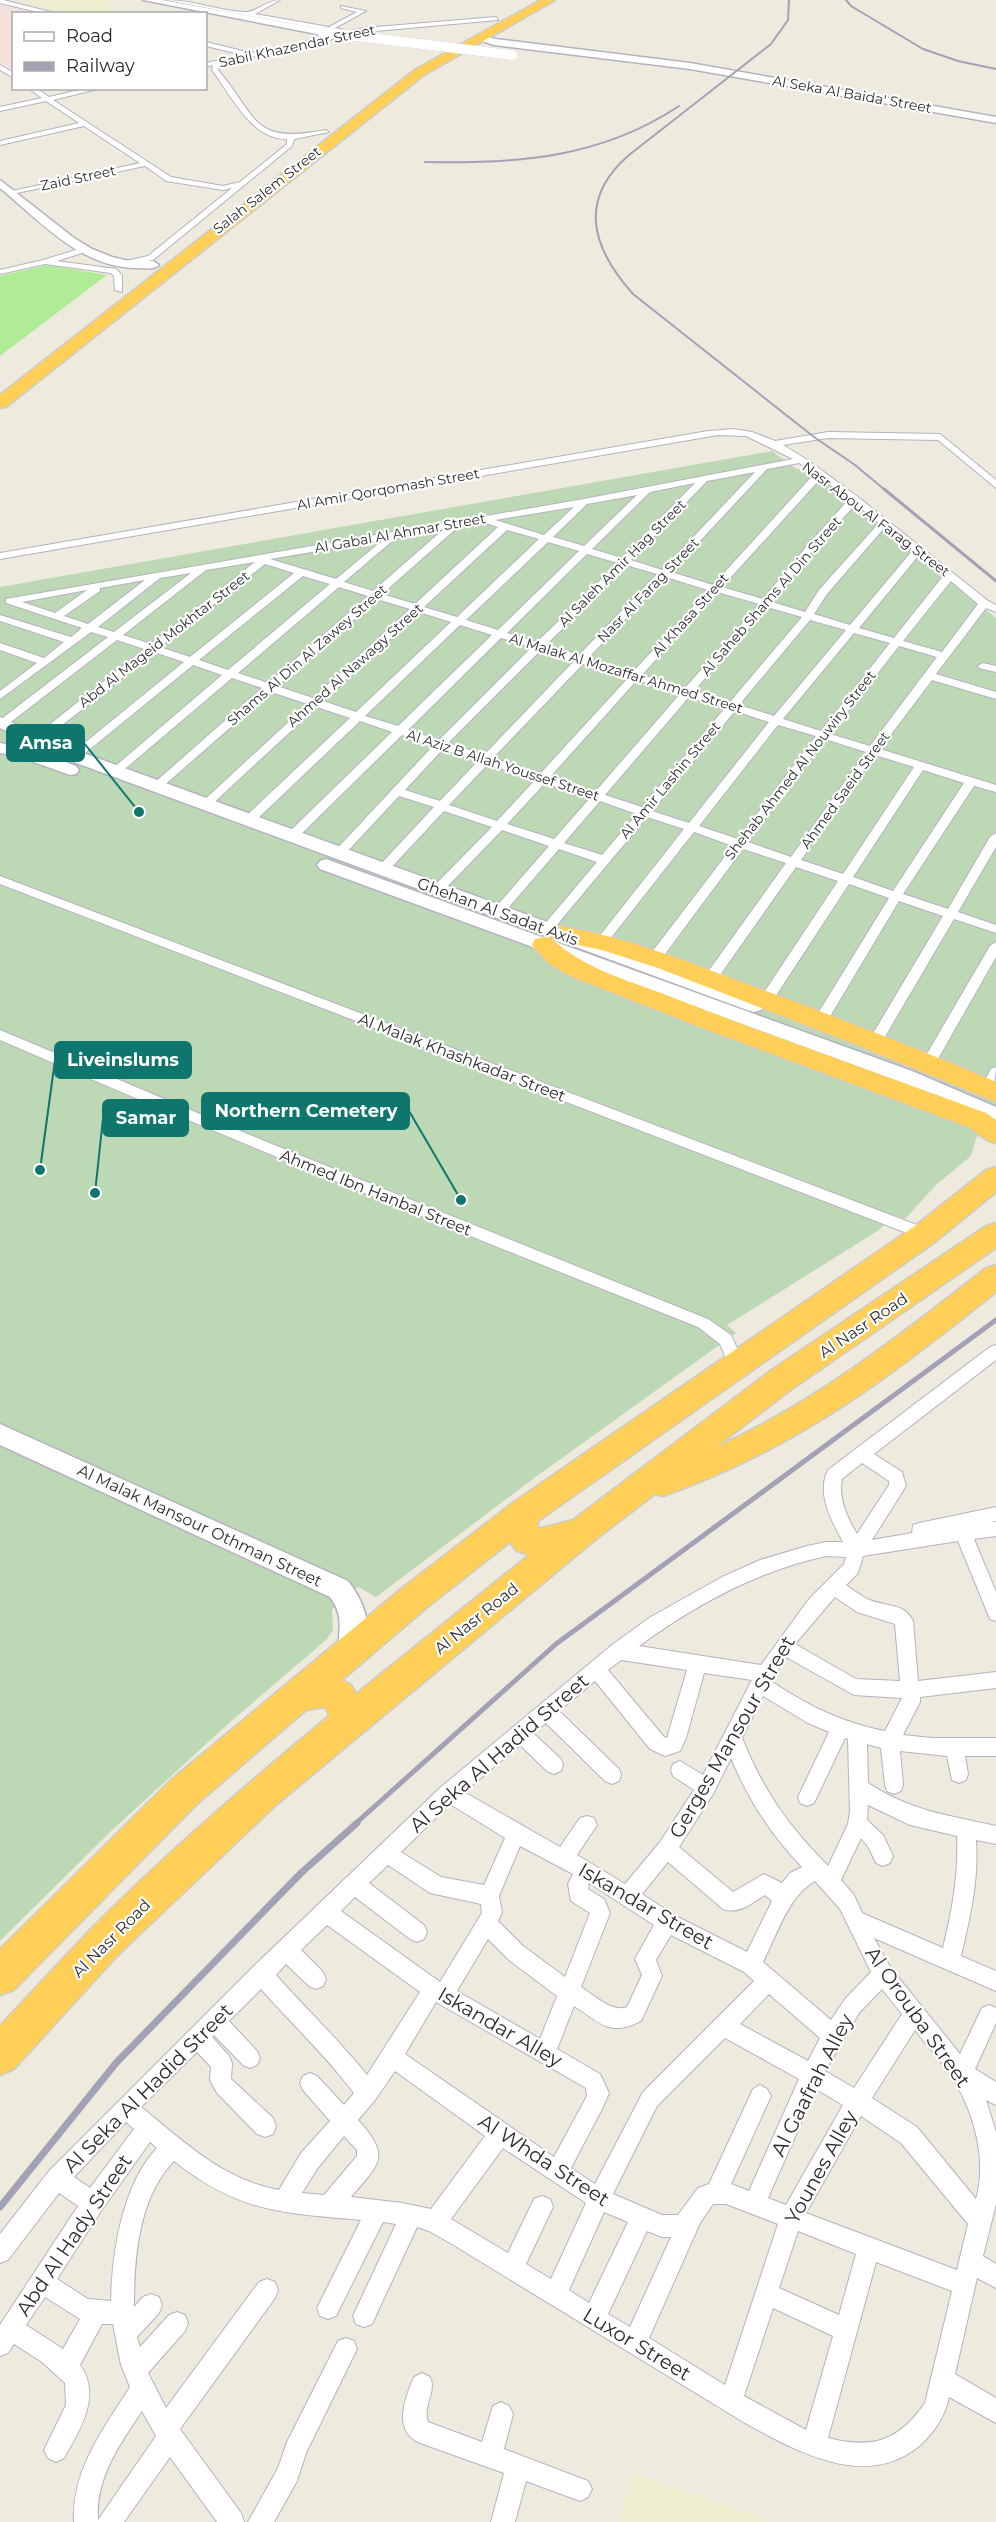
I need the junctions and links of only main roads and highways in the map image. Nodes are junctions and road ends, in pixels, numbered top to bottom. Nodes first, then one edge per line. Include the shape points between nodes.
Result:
1 (549, 0) edge
2 (523, 4) edge
3 (115, 293) road end
4 (0, 403) edge
5 (994, 1088) edge
6 (993, 1124) edge
7 (996, 1177) edge
8 (996, 1234) edge
9 (996, 1275) edge
10 (625, 1499) junction
11 (522, 1514) junction
12 (584, 1530) junction
13 (299, 1697) junction
14 (348, 1722) junction
15 (0, 1976) edge
16 (0, 2055) edge

1 - 4 highway, Salah Salem Street via 420,72
2 - 3 highway, Salah Salem Street via 408,70
5 - 6 highway via 602,941 550,936 564,962 589,974
7 - 11 highway via 925,1234
8 - 10 highway, Al Nasr Road via 781,1380
9 - 10 highway via 887,1361 804,1416 727,1456
10 - 12 highway, Al Nasr Road
11 - 12 highway via 522,1534 535,1543 544,1544
11 - 13 highway
12 - 14 highway, Al Nasr Road
13 - 14 highway via 321,1690 334,1693 347,1708
13 - 15 highway via 184,1792
14 - 16 highway, Al Nasr Road via 184,1865 104,1943

